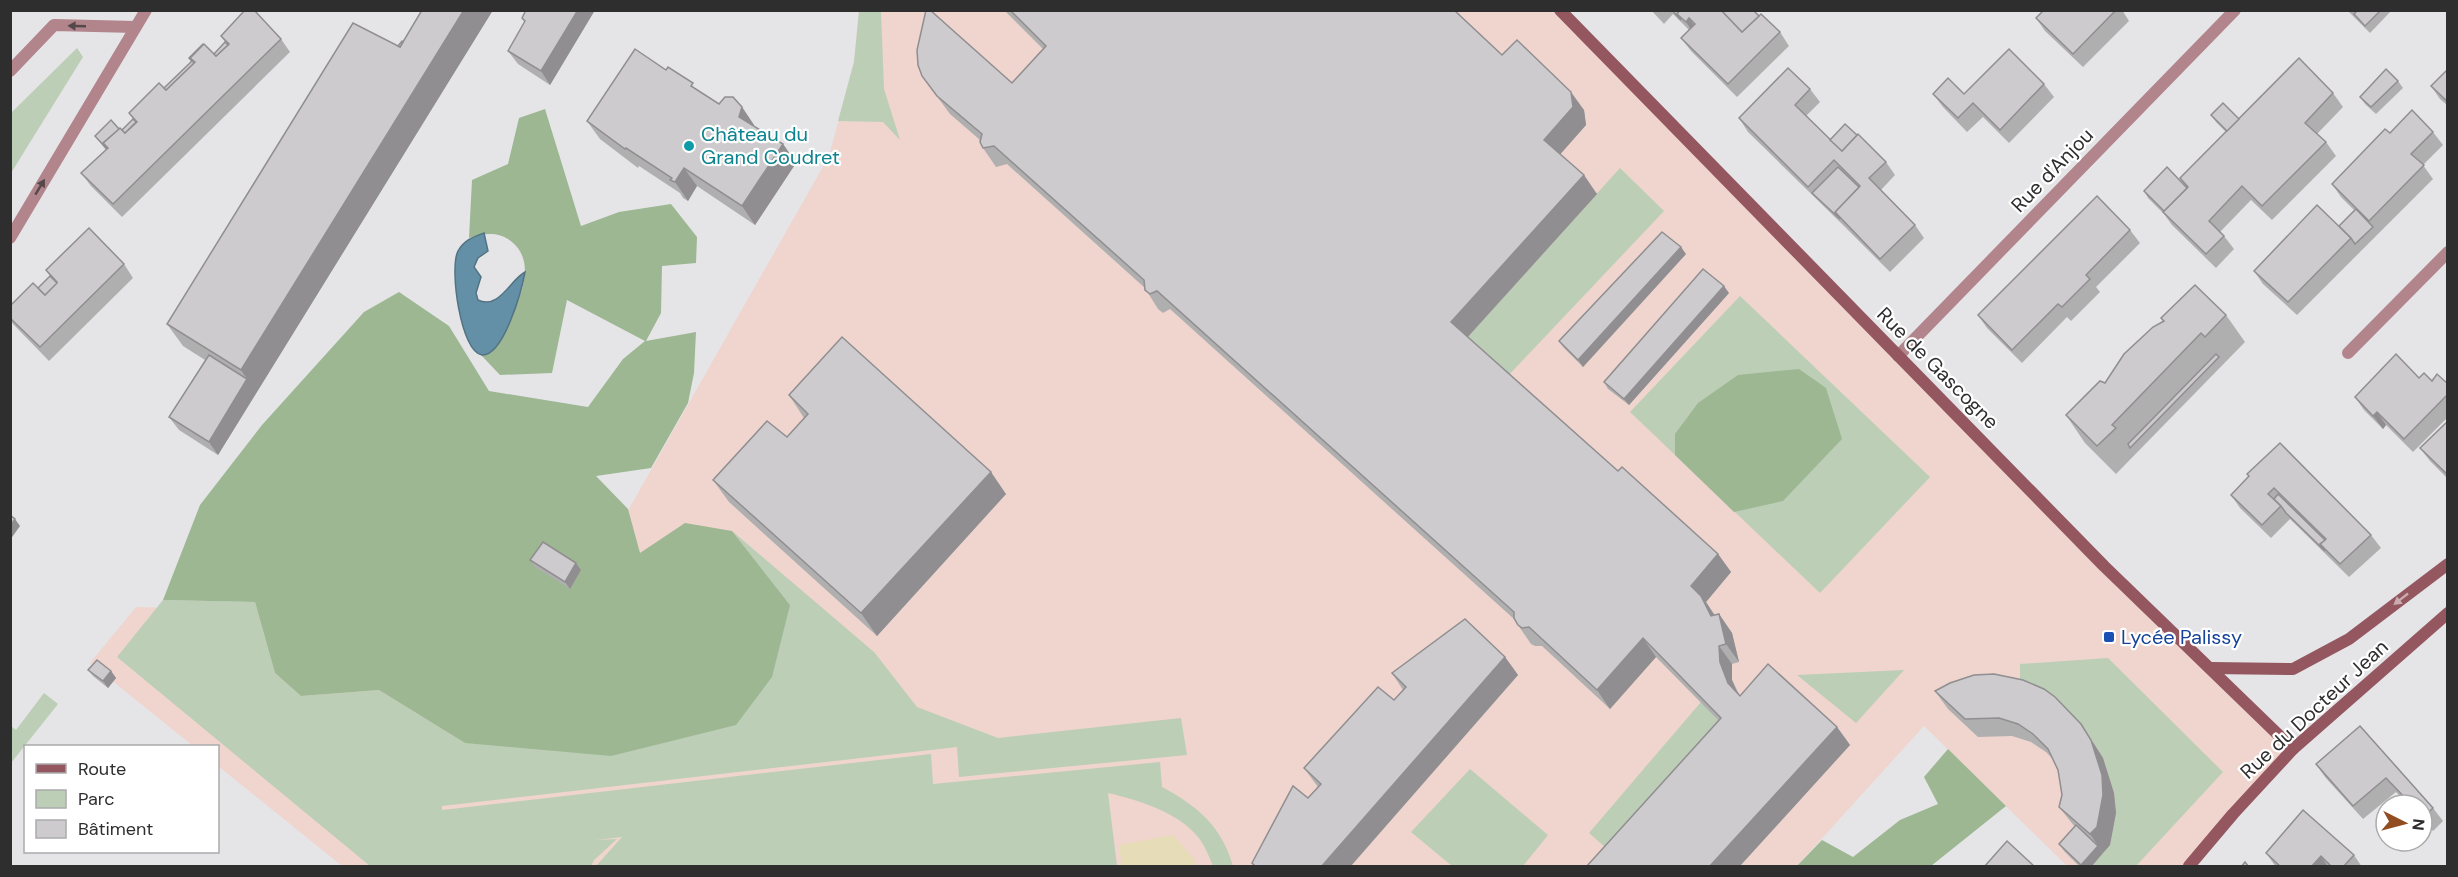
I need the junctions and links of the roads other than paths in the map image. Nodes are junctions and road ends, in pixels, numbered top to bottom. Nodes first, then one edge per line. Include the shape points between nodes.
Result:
1 (146, 10) edge
2 (1560, 10) edge
3 (2235, 10) edge
4 (135, 27) junction
5 (10, 71) edge
6 (10, 238) edge
7 (2448, 252) edge
8 (2348, 353) dead end
9 (1898, 356) junction
10 (2448, 564) edge
11 (2448, 613) edge
12 (2211, 668) junction
13 (2293, 749) junction
14 (2189, 867) edge

1 - 4 street
2 - 9 street, Rue de Gascogne
3 - 9 street, Rue d'Anjou
4 -> 5 street via 54,25
6 -> 4 street
7 - 8 street
9 - 12 street, Rue de Gascogne via 2103,566
10 -> 12 street, Rue du Docteur Jean via 2349,639 2293,669
11 - 13 street, Rue du Docteur Jean
12 - 13 street, Rue de Gascogne
13 - 14 street, Rue du Docteur Jean

